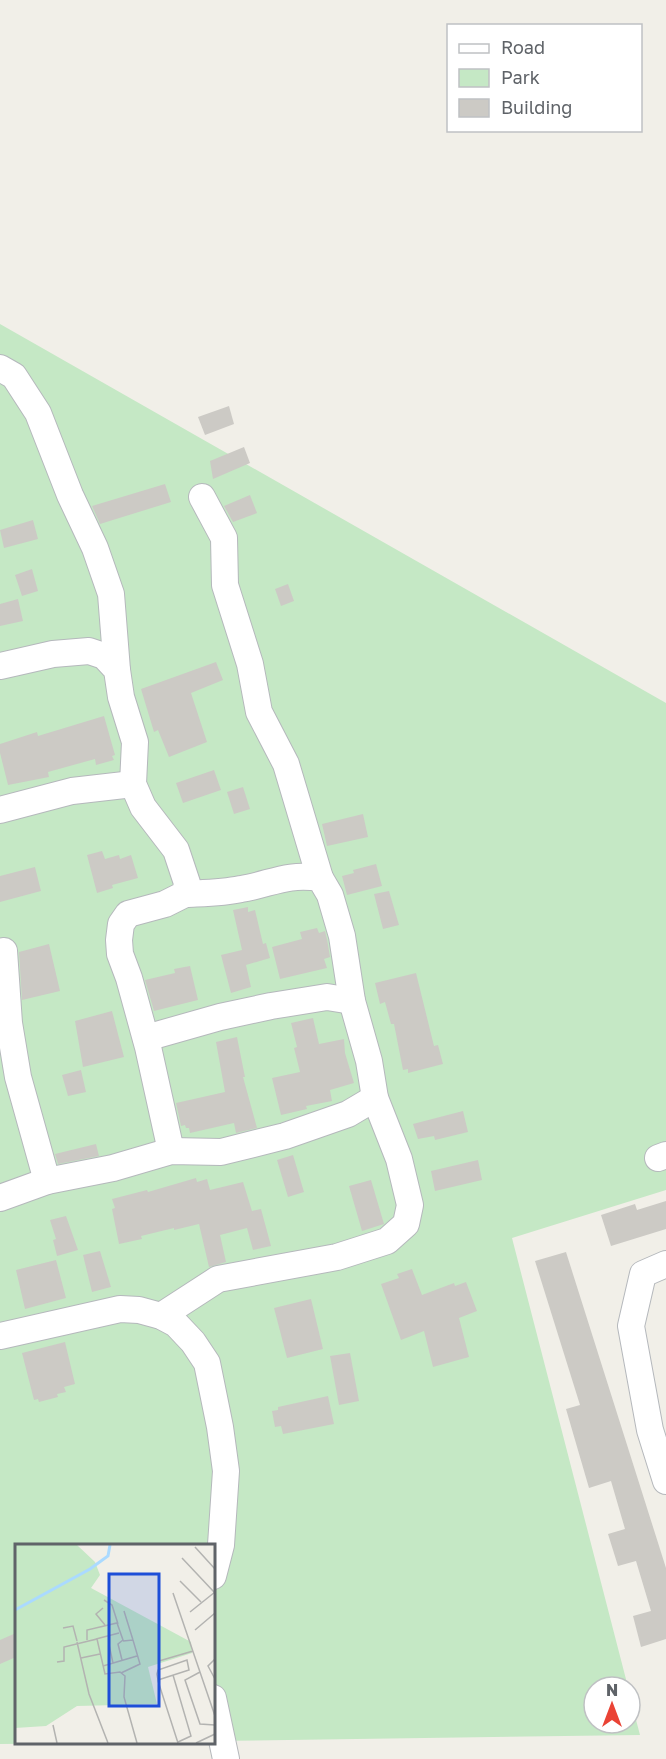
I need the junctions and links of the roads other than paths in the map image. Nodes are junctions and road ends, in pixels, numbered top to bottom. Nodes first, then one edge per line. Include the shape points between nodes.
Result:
1 (0, 368) edge
2 (202, 497) dead end
3 (0, 666) edge
4 (117, 670) junction
5 (133, 784) junction
6 (0, 810) edge
7 (320, 878) junction
8 (185, 894) junction
9 (4, 951) dead end
10 (352, 1001) junction
11 (146, 1038) junction
12 (375, 1098) junction
13 (171, 1151) junction
14 (46, 1181) junction
15 (0, 1198) edge
16 (666, 1264) edge
17 (161, 1316) junction
18 (0, 1336) edge
19 (656, 1407) edge
20 (666, 1481) edge
21 (214, 1573) edge
22 (214, 1703) edge
23 (226, 1759) edge

1 - 4 street via 14,376 38,413 95,548 111,594
2 - 7 street via 224,538 225,585 250,664 259,712 286,764
3 - 4 street via 53,654 89,651 104,656
4 - 5 street via 135,742
5 - 6 street via 72,791
5 - 8 street via 143,807 176,850 187,883
7 - 8 street via 301,875 242,889
7 - 10 street via 330,895 342,936
8 - 11 street via 128,914 121,924 120,954
9 - 14 street via 18,1077
10 - 11 street via 327,997 271,1006
10 - 12 street
11 - 13 street
12 - 13 street via 348,1114 232,1150
12 - 17 street via 399,1159 410,1205 406,1224 387,1241 337,1257 218,1279
13 - 14 street
14 - 15 street
16 - 19 street via 643,1274 631,1326
17 - 18 street via 120,1309
17 - 21 street via 188,1336 207,1363 226,1471 222,1545
19 - 20 street via 650,1430
22 - 23 street

